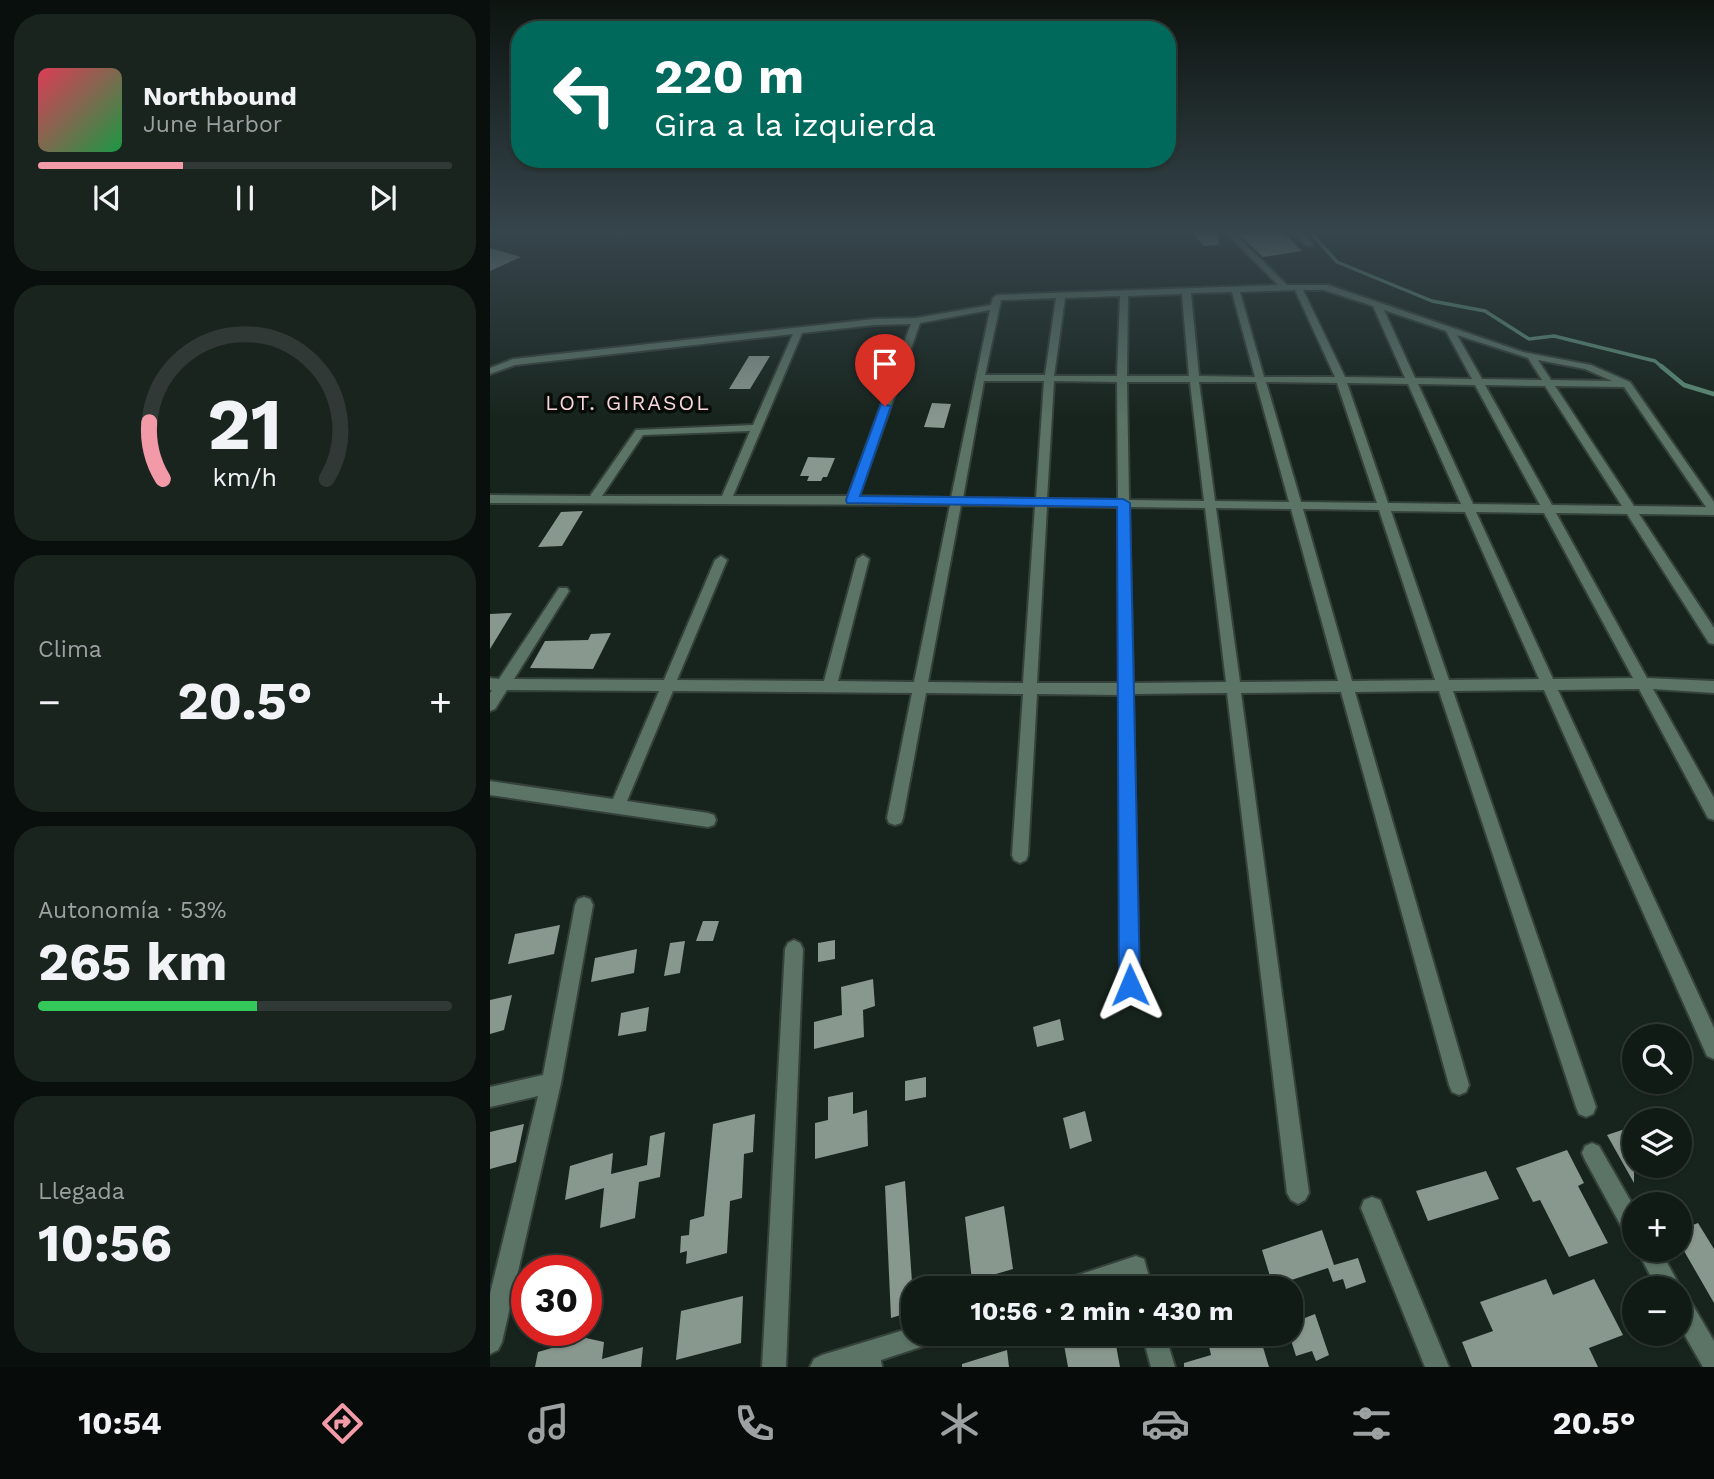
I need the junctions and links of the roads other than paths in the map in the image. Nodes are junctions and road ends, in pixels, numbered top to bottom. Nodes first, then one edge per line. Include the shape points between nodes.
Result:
1 (1086, 294) edge
2 (1124, 294) edge
3 (1186, 294) edge
4 (1236, 294) edge
5 (1301, 294) edge
6 (1345, 294) edge
7 (1061, 295) junction
8 (1377, 305) junction
9 (995, 307) junction
10 (916, 321) junction
11 (799, 330) junction
12 (1450, 330) junction
13 (1531, 356) junction
14 (490, 371) edge
15 (980, 378) junction
16 (1049, 378) junction
17 (1122, 379) junction
18 (1194, 379) junction
19 (1259, 380) junction
20 (1341, 380) junction
21 (1412, 381) junction
22 (1479, 382) junction
23 (1548, 383) junction
24 (1627, 384) junction
25 (757, 428) junction
26 (490, 499) edge
27 (593, 500) junction
28 (726, 500) junction
29 (852, 500) junction
30 (958, 501) junction
31 (1041, 502) junction
32 (1123, 503) junction
33 (1211, 504) junction
34 (1294, 505) junction
35 (1384, 506) junction
36 (1469, 507) junction
37 (1548, 508) junction
38 (1630, 510) junction
39 (1714, 511) edge
40 (863, 559) dead end
41 (721, 560) dead end
42 (563, 591) dead end
43 (1714, 639) edge
44 (496, 684) edge
45 (668, 684) junction
46 (1643, 684) junction
47 (1549, 685) junction
48 (830, 686) junction
49 (921, 687) junction
50 (1346, 687) junction
51 (1444, 687) junction
52 (1714, 687) edge
53 (1032, 688) junction
54 (1235, 688) junction
55 (1126, 689) junction
56 (490, 705) edge
57 (490, 788) edge
58 (617, 807) junction
59 (1714, 813) edge
60 (895, 818) dead end
61 (708, 820) dead end
62 (1020, 855) dead end
63 (584, 905) dead end
64 (794, 949) dead end
65 (1130, 985) dead end
66 (1714, 1049) edge
67 (551, 1083) junction
68 (1459, 1085) dead end
69 (490, 1097) edge
70 (1586, 1107) dead end
71 (1592, 1153) dead end
72 (1298, 1193) dead end
73 (1622, 1206) edge
74 (1372, 1208) dead end
75 (1108, 1276) edge
76 (1138, 1276) edge
77 (1692, 1326) edge
78 (490, 1342) edge
79 (901, 1346) edge
80 (1157, 1346) edge
81 (870, 1360) edge
82 (1714, 1364) edge
83 (774, 1367) edge
84 (822, 1367) edge
85 (1163, 1367) edge
86 (1437, 1367) edge

1 - 7 street
2 - 17 street
3 - 18 street
4 - 19 street
5 - 20 street
6 - 8 street
7 - 9 street via 997,298
7 - 16 street
8 - 12 street
8 - 21 street
9 - 10 street
9 - 15 street
10 - 11 street
10 - 29 street
11 - 14 street via 513,362
11 - 25 street
12 - 13 street
12 - 22 street
13 - 23 street
13 - 24 street via 1588,367
15 - 16 street
15 - 30 street
16 - 17 street
16 - 31 street
17 - 18 street
17 - 32 street
18 - 19 street
18 - 33 street
19 - 20 street
19 - 34 street
20 - 21 street
20 - 35 street
21 - 22 street
21 - 36 street
22 - 23 street
22 - 37 street
23 - 24 street
23 - 38 street
24 - 39 street
25 - 27 street via 640,432
25 - 28 street
26 - 27 street
27 - 28 street
28 - 29 street
29 - 30 street
30 - 31 street
30 - 49 street
31 - 32 street
31 - 53 street
32 - 33 street
32 - 55 street
33 - 34 street
33 - 54 street
34 - 35 street
34 - 50 street
35 - 36 street
35 - 51 street
36 - 37 street
36 - 47 street
37 - 38 street
37 - 46 street
38 - 39 street
38 - 43 street
40 - 48 street
41 - 45 street
42 - 44 street
44 - 45 street
44 - 56 street
45 - 48 street
45 - 58 street
46 - 47 street
46 - 52 street
46 - 59 street
47 - 51 street
47 - 66 street
48 - 49 street
49 - 53 street
49 - 60 street
50 - 51 street
50 - 54 street
50 - 68 street
51 - 70 street
53 - 55 street
53 - 62 street
54 - 55 street
54 - 72 street
55 - 65 street
57 - 58 street
58 - 61 street
63 - 67 street
64 - 83 street
67 - 69 street
67 - 78 street
71 - 73 street
74 - 86 street
75 - 76 street via 1136,1267
77 - 82 street
79 - 81 street
80 - 85 street
81 - 84 street

